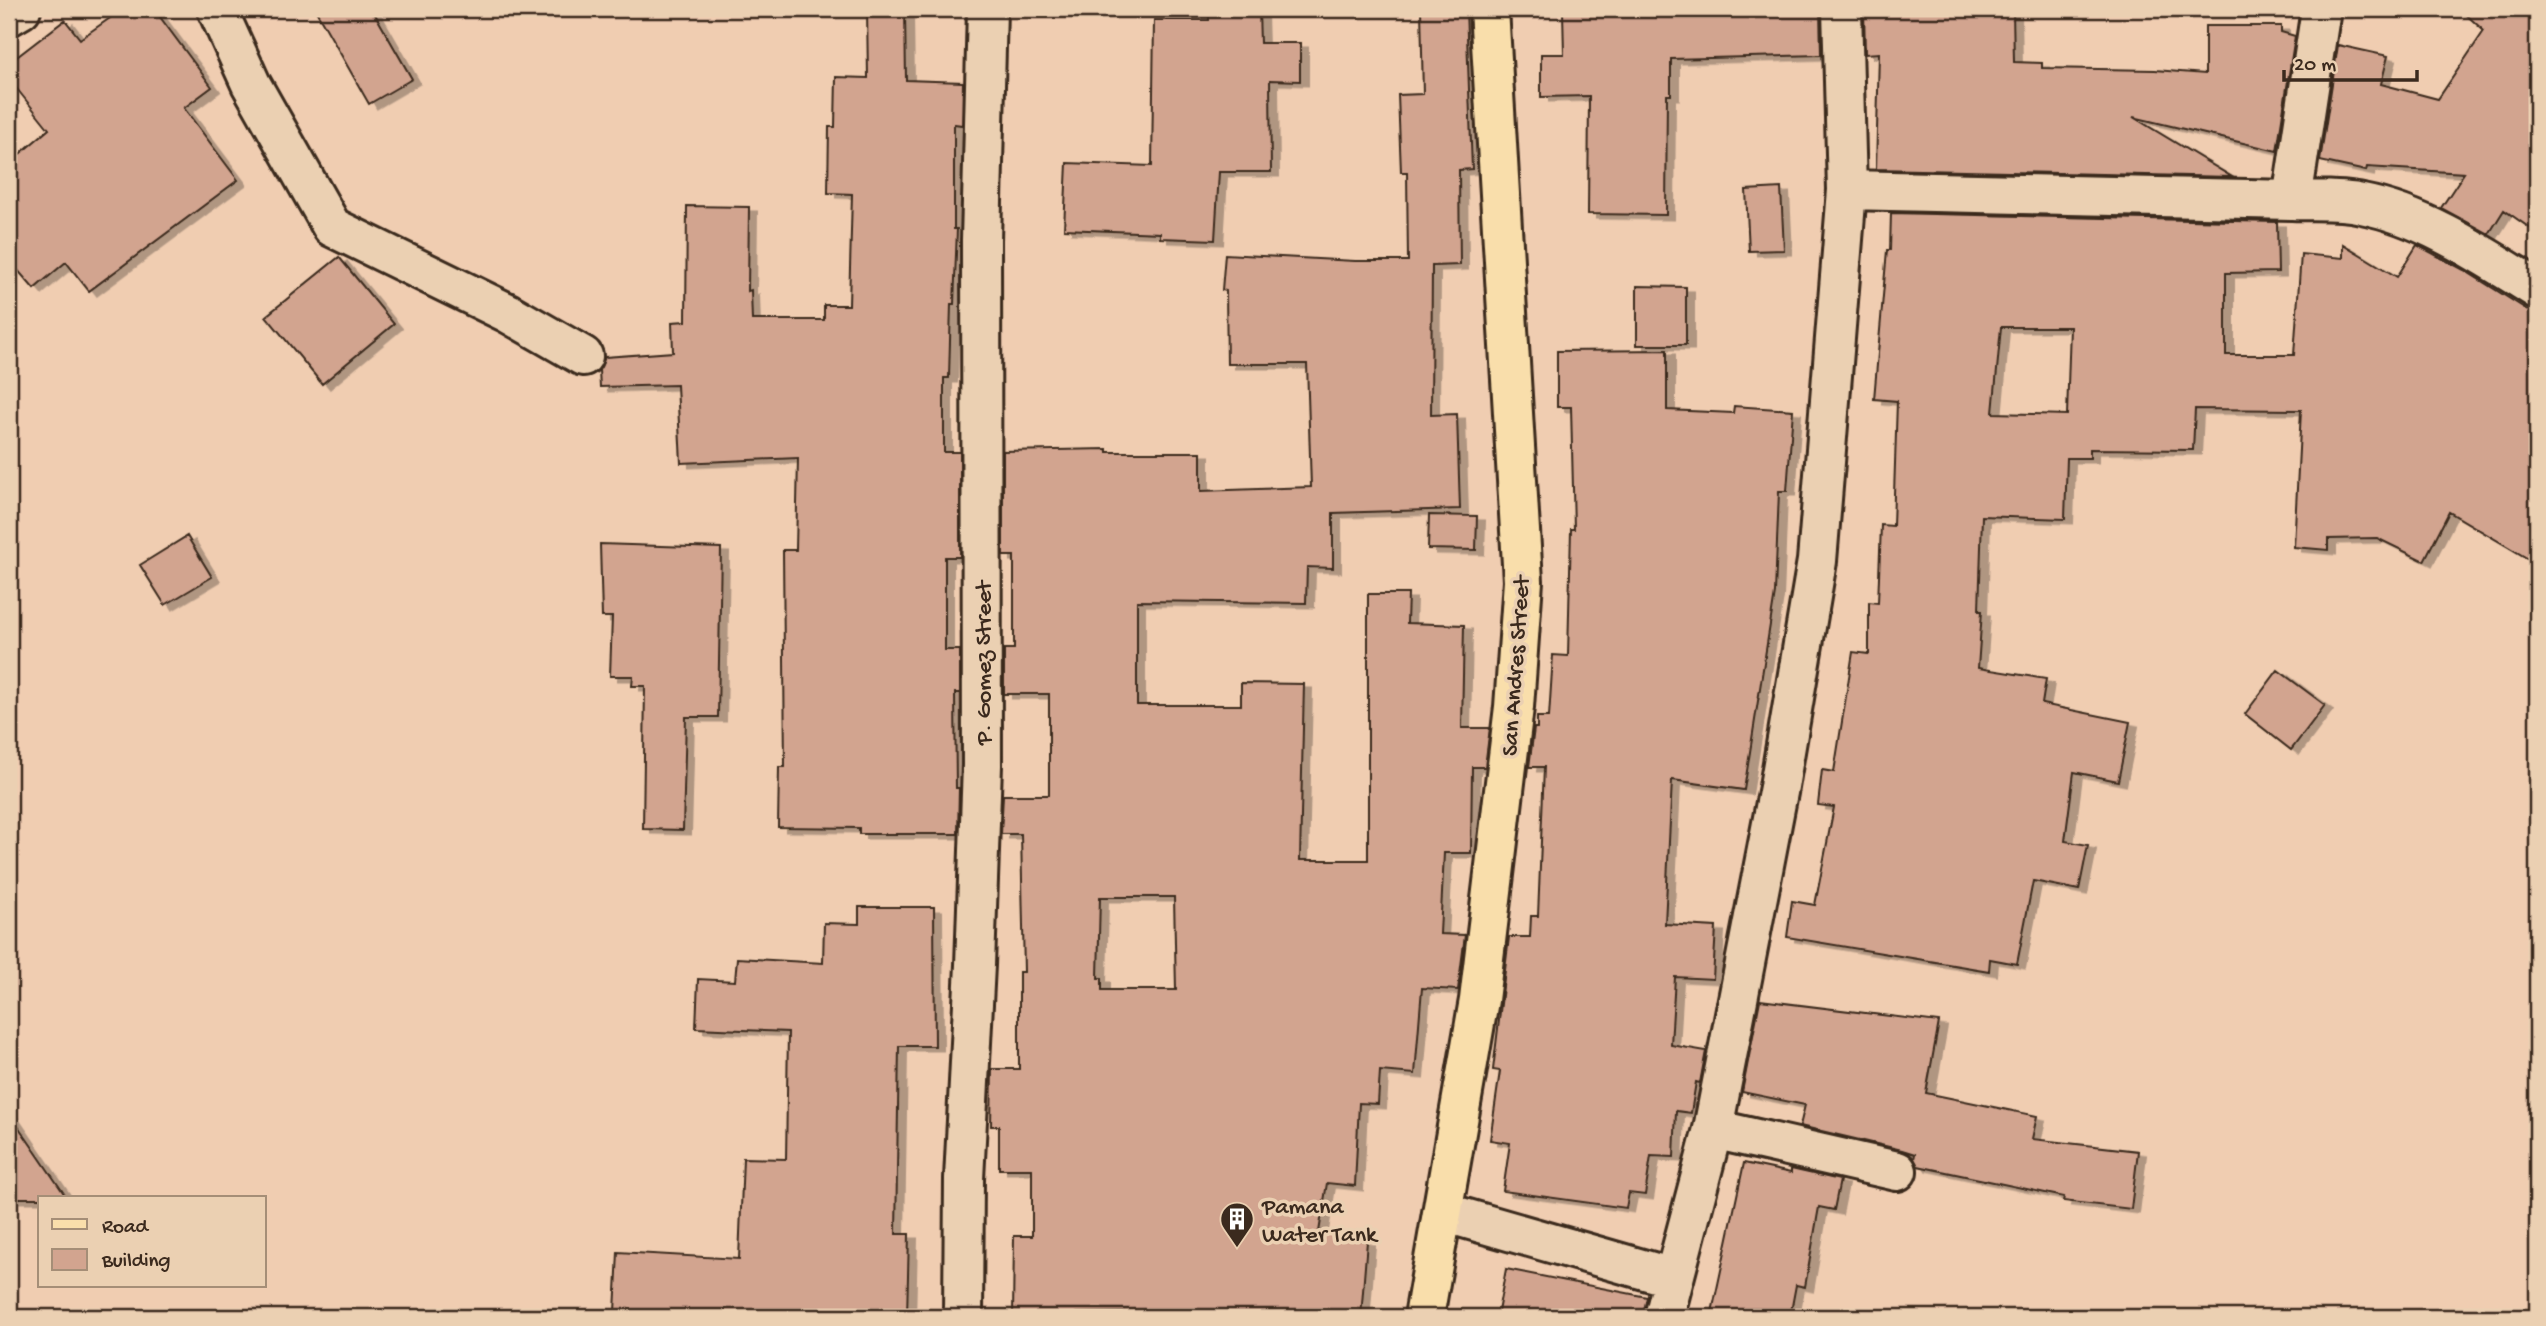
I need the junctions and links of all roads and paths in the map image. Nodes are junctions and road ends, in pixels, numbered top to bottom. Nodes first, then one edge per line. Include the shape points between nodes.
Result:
1 (21, 9) edge
2 (217, 9) edge
3 (987, 9) edge
4 (1489, 9) edge
5 (1842, 9) edge
6 (2321, 9) edge
7 (9, 16) edge
8 (1847, 190) junction
9 (2292, 200) junction
10 (2537, 289) edge
11 (583, 356) dead end
12 (1713, 1129) junction
13 (1897, 1171) dead end
14 (1443, 1212) junction
15 (1673, 1278) junction
16 (962, 1317) edge
17 (1424, 1317) edge
18 (1664, 1317) edge

1 - 7 street
2 - 11 street via 251,84 332,227 508,313
3 - 16 street, P. Gomez Street via 981,240 982,765
4 - 14 main road, San Andres Street via 1523,581 1514,707 1479,1000
5 - 8 street
6 - 9 street
8 - 9 street
8 - 12 street via 1817,561
9 - 10 street via 2362,204 2416,221
12 - 13 street
12 - 15 street
14 - 15 street
14 - 17 main road, San Andres Street
15 - 18 street

